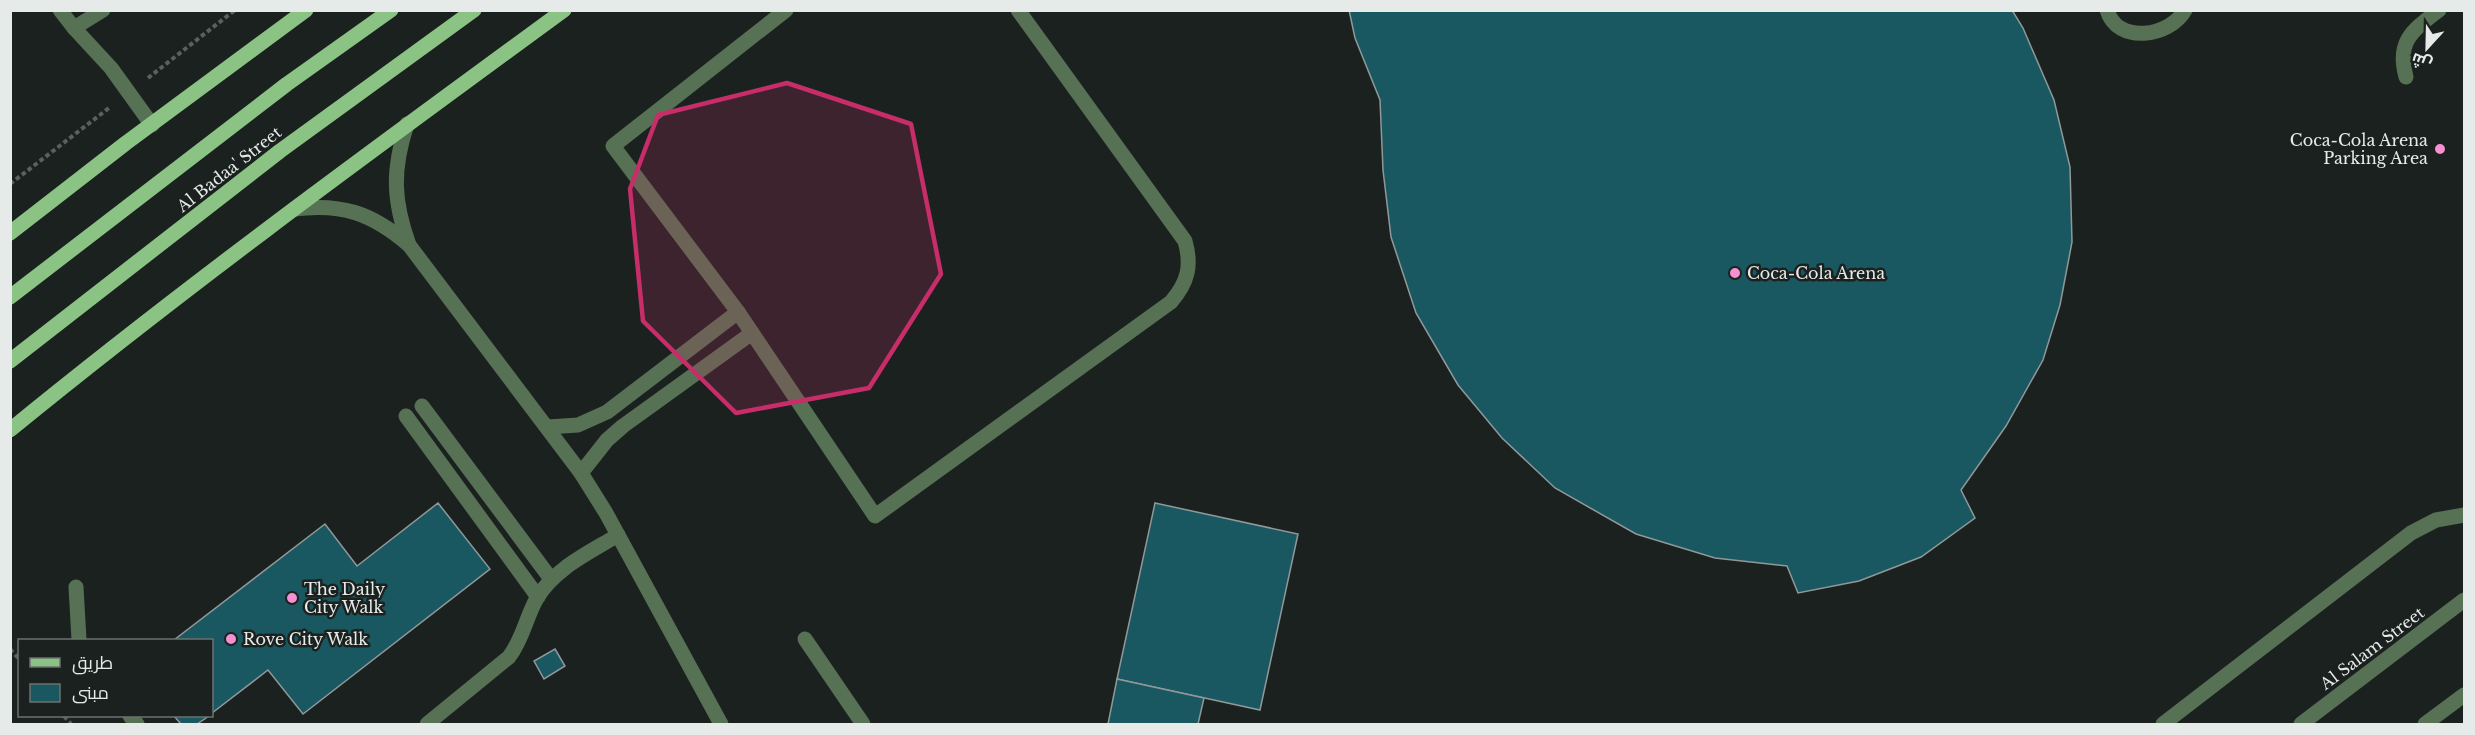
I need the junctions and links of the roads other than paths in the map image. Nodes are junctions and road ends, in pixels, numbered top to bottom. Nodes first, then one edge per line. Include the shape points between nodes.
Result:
1 (60, 10) edge
2 (103, 10) edge
3 (306, 10) edge
4 (391, 10) edge
5 (474, 10) edge
6 (564, 10) edge
7 (786, 10) edge
8 (1018, 10) edge
9 (2107, 10) edge
10 (2185, 10) edge
11 (2439, 10) edge
12 (74, 28) junction
13 (2406, 77) dead end
14 (408, 124) junction
15 (152, 125) junction
16 (294, 209) junction
17 (10, 233) edge
18 (409, 244) junction
19 (10, 297) edge
20 (738, 312) junction
21 (752, 333) junction
22 (10, 361) edge
23 (422, 406) dead end
24 (406, 416) dead end
25 (548, 427) junction
26 (10, 430) edge
27 (581, 473) junction
28 (2464, 515) edge
29 (618, 535) junction
30 (551, 579) junction
31 (76, 586) dead end
32 (538, 597) junction
33 (2464, 600) edge
34 (79, 639) edge
35 (805, 639) dead end
36 (2464, 695) edge
37 (427, 724) edge
38 (722, 724) edge
39 (863, 724) edge
40 (2163, 724) edge
41 (2301, 724) edge
42 (2425, 724) edge

1 - 12 street
2 - 12 street
3 - 15 main road
4 - 19 main road, Al Badaa' Street via 287,84
5 - 22 main road, Al Badaa' Street via 280,152
6 - 14 main road
7 - 20 street via 613,146
8 - 21 street via 1185,241 1190,257 1182,289 1171,302 875,516
9 - 10 street via 2109,19 2118,26 2141,33 2165,29
11 - 13 street via 2410,34 2403,48
12 - 15 street via 111,68
14 - 16 main road
14 - 18 street via 400,148 396,189
15 - 17 main road
16 - 18 street via 344,208 368,216
16 - 26 main road
18 - 25 street
20 - 21 street
20 - 25 street via 607,412 578,425
21 - 27 street via 623,426
23 - 30 street
24 - 32 street
25 - 27 street
27 - 29 street
28 - 40 street via 2436,520 2411,533
29 - 30 street
29 - 38 street
30 - 32 street
31 - 34 street
32 - 37 street via 510,657
33 - 41 street, Al Salam Street
35 - 39 street
36 - 42 street

